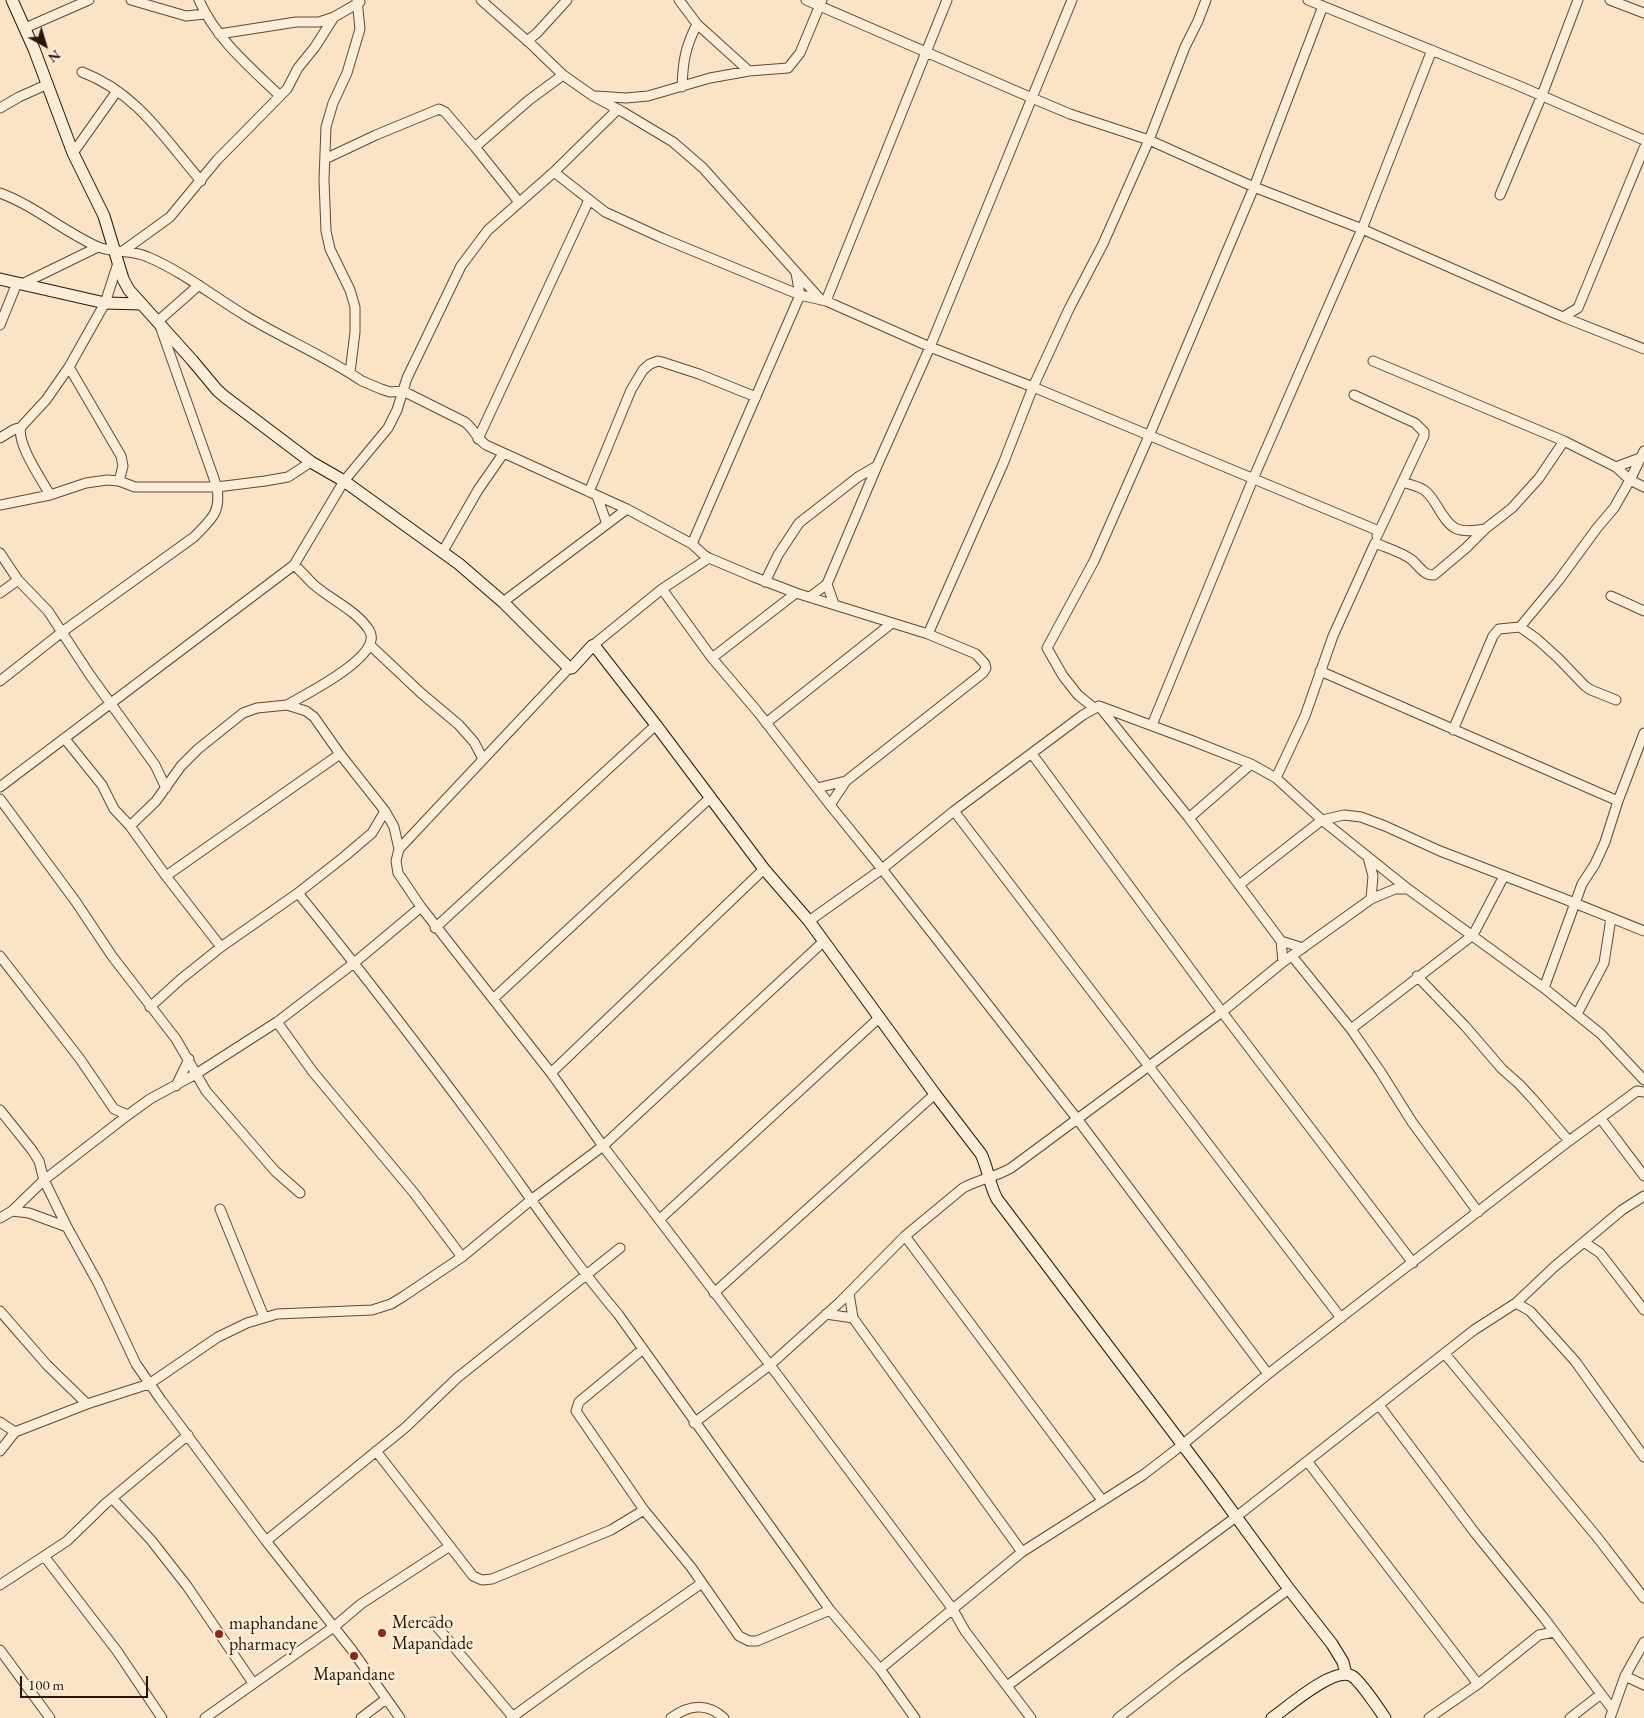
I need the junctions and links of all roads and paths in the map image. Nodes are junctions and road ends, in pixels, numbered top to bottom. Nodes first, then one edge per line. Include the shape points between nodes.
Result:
1 (12, 0) edge
2 (89, 0) edge
3 (131, 0) edge
4 (198, 0) edge
5 (481, 0) edge
6 (567, 0) edge
7 (679, 0) edge
8 (806, 0) edge
9 (947, 0) edge
10 (1072, 0) edge
11 (1206, 0) edge
12 (1308, 0) edge
13 (1610, 0) edge
14 (358, 1) edge
15 (1576, 1) edge
16 (821, 3) edge
17 (1323, 6) junction
18 (1644, 13) edge
19 (205, 14) junction
20 (334, 17) junction
21 (697, 24) junction
22 (25, 28) junction
23 (218, 34) junction
24 (527, 41) junction
25 (1432, 50) junction
26 (927, 52) junction
27 (749, 71) junction
28 (82, 72) dead end
29 (563, 75) junction
30 (48, 84) junction
31 (682, 87) junction
32 (117, 92) junction
33 (1542, 95) junction
34 (280, 96) junction
35 (593, 96) junction
36 (626, 98) junction
37 (1032, 98) junction
38 (0, 108) edge
39 (619, 109) junction
40 (1149, 140) junction
41 (1644, 140) edge
42 (475, 147) junction
43 (1644, 148) edge
44 (73, 153) junction
45 (325, 159) junction
46 (554, 172) junction
47 (201, 182) junction
48 (1254, 187) junction
49 (0, 193) edge
50 (1500, 195) dead end
51 (589, 200) junction
52 (520, 202) junction
53 (1362, 229) junction
54 (98, 247) junction
55 (119, 251) junction
56 (118, 263) junction
57 (796, 273) junction
58 (0, 279) edge
59 (19, 284) junction
60 (199, 285) junction
61 (800, 295) junction
62 (824, 300) junction
63 (105, 303) junction
64 (141, 304) junction
65 (1578, 308) junction
66 (1563, 316) junction
67 (158, 323) junction
68 (0, 325) edge
69 (1583, 325) junction
70 (930, 347) junction
71 (1644, 349) edge
72 (1373, 361) dead end
73 (69, 367) junction
74 (350, 373) junction
75 (1033, 388) junction
76 (403, 391) junction
77 (1354, 395) dead end
78 (756, 397) junction
79 (21, 428) junction
80 (1149, 436) junction
81 (0, 438) edge
82 (478, 439) junction
83 (1564, 441) junction
84 (503, 454) junction
85 (1642, 455) edge
86 (311, 462) junction
87 (877, 466) junction
88 (1616, 467) junction
89 (1253, 479) junction
90 (1630, 480) junction
91 (119, 481) junction
92 (344, 481) junction
93 (1402, 482) junction
94 (217, 487) junction
95 (1644, 487) edge
96 (593, 494) junction
97 (50, 495) junction
98 (0, 504) edge
99 (626, 509) junction
100 (607, 524) junction
101 (1485, 529) junction
102 (1379, 531) junction
103 (1375, 543) junction
104 (692, 544) junction
105 (443, 552) junction
106 (0, 553) edge
107 (709, 558) junction
108 (294, 565) junction
109 (18, 580) junction
110 (765, 582) junction
111 (827, 584) junction
112 (662, 589) junction
113 (0, 593) edge
114 (796, 593) junction
115 (1611, 596) dead end
116 (810, 597) junction
117 (503, 602) junction
118 (834, 604) junction
119 (1644, 611) edge
120 (892, 623) junction
121 (1520, 627) junction
122 (62, 632) junction
123 (928, 634) junction
124 (370, 645) junction
125 (592, 646) junction
126 (712, 658) junction
127 (570, 668) junction
128 (1320, 671) junction
129 (0, 681) edge
130 (1616, 700) dead end
131 (111, 703) junction
132 (288, 705) junction
133 (1097, 707) junction
134 (766, 723) junction
135 (656, 725) junction
136 (1152, 726) junction
137 (1453, 730) junction
138 (1644, 732) edge
139 (65, 739) junction
140 (340, 754) junction
141 (1032, 754) junction
142 (483, 759) junction
143 (1251, 764) junction
144 (1276, 778) junction
145 (846, 781) junction
146 (0, 788) edge
147 (166, 788) junction
148 (817, 788) junction
149 (711, 797) junction
150 (0, 799) edge
151 (1618, 801) junction
152 (830, 805) junction
153 (384, 811) junction
154 (954, 811) junction
155 (1189, 818) junction
156 (1322, 820) junction
157 (130, 826) junction
158 (400, 848) junction
159 (1368, 857) junction
160 (882, 868) junction
161 (764, 869) junction
162 (166, 876) junction
163 (1504, 876) junction
164 (1239, 885) junction
165 (1408, 889) junction
166 (298, 893) junction
167 (1371, 899) junction
168 (1574, 904) junction
169 (421, 908) junction
170 (1611, 918) junction
171 (809, 921) junction
172 (435, 928) junction
173 (1644, 931) edge
174 (1473, 935) junction
175 (1281, 941) junction
176 (823, 942) junction
177 (221, 948) junction
178 (1303, 948) junction
179 (0, 956) edge
180 (1292, 956) junction
181 (1283, 962) junction
182 (354, 963) junction
183 (1417, 976) junction
184 (1544, 988) junction
185 (493, 999) junction
186 (150, 1006) junction
187 (1222, 1012) junction
188 (1576, 1014) junction
189 (880, 1017) junction
190 (277, 1022) junction
191 (1351, 1029) junction
192 (189, 1060) junction
193 (1150, 1066) junction
194 (551, 1073) junction
195 (196, 1074) junction
196 (1642, 1078) edge
197 (176, 1086) junction
198 (1640, 1091) edge
199 (935, 1094) junction
200 (114, 1109) junction
201 (0, 1110) edge
202 (128, 1115) junction
203 (1600, 1119) junction
204 (1078, 1120) junction
205 (116, 1126) junction
206 (1569, 1141) junction
207 (603, 1146) junction
208 (1644, 1176) edge
209 (989, 1177) junction
210 (44, 1180) junction
211 (300, 1193) dead end
212 (1644, 1196) edge
213 (531, 1200) junction
214 (220, 1209) dead end
215 (12, 1211) junction
216 (1478, 1212) junction
217 (0, 1218) edge
218 (660, 1219) junction
219 (67, 1227) junction
220 (1596, 1234) junction
221 (905, 1236) junction
222 (1584, 1242) junction
223 (620, 1248) dead end
224 (1600, 1253) junction
225 (462, 1257) junction
226 (1413, 1264) junction
227 (585, 1274) junction
228 (714, 1292) junction
229 (848, 1293) junction
230 (1526, 1294) junction
231 (1516, 1303) junction
232 (1644, 1310) edge
233 (0, 1311) edge
234 (1530, 1311) junction
235 (826, 1314) junction
236 (264, 1317) junction
237 (853, 1318) junction
238 (1341, 1318) junction
239 (642, 1349) junction
240 (1446, 1354) junction
241 (770, 1365) junction
242 (1268, 1374) junction
243 (149, 1384) junction
244 (87, 1404) junction
245 (1379, 1405) junction
246 (0, 1422) edge
247 (694, 1423) junction
248 (15, 1432) junction
249 (188, 1435) junction
250 (1182, 1446) junction
251 (0, 1450) edge
252 (376, 1451) junction
253 (1644, 1457) edge
254 (1307, 1462) junction
255 (112, 1498) junction
256 (1102, 1500) junction
257 (644, 1510) junction
258 (1236, 1517) junction
259 (266, 1541) junction
260 (450, 1546) junction
261 (1022, 1552) junction
262 (44, 1556) junction
263 (702, 1583) junction
264 (0, 1585) edge
265 (1289, 1590) junction
266 (1644, 1598) edge
267 (952, 1608) junction
268 (830, 1610) junction
269 (1544, 1618) junction
270 (433, 1622) dead end
271 (334, 1626) junction
272 (1554, 1632) junction
273 (1539, 1636) junction
274 (1644, 1642) edge
275 (0, 1650) edge
276 (880, 1669) junction
277 (1346, 1674) junction
278 (1626, 1676) junction
279 (254, 1683) junction
280 (1478, 1684) junction
281 (1644, 1685) edge
282 (1006, 1686) junction
283 (1601, 1694) junction
284 (386, 1699) junction
285 (1612, 1714) edge
286 (512, 1717) edge
287 (50, 1718) edge
288 (162, 1718) edge
289 (205, 1718) edge
290 (361, 1718) edge
291 (400, 1718) edge
292 (671, 1718) edge
293 (724, 1718) edge
294 (915, 1718) edge
295 (1031, 1718) edge
296 (1118, 1718) edge
297 (1272, 1718) edge
298 (1385, 1718) edge
299 (1429, 1718) edge
300 (1570, 1718) edge

1 - 22 street
2 - 22 street
3 - 19 street via 186,16
4 - 19 street
5 - 24 street
6 - 24 street
7 - 21 street
8 - 16 street
9 - 26 street
10 - 37 street
11 - 40 street
12 - 17 street
13 - 18 street
14 - 20 street
14 - 45 street via 360,23 357,41 326,127
15 - 33 street
16 - 26 street
16 - 27 street via 800,53 788,68
17 - 25 street
17 - 48 street
19 - 23 street
20 - 23 street via 319,22 296,22
20 - 34 street
21 - 27 street
21 - 31 street via 685,50
22 - 30 street
23 - 34 street
24 - 29 street
25 - 33 street
25 - 53 street
26 - 37 street
26 - 62 street
27 - 31 street
28 - 32 street
29 - 35 street
29 - 42 street
30 - 38 street
30 - 44 street
31 - 36 street
32 - 44 street
32 - 47 street via 150,118
33 - 41 street
33 - 50 street
34 - 47 street via 217,160
35 - 36 street
35 - 39 street
36 - 39 street
37 - 40 street
37 - 70 street
39 - 46 street
39 - 57 street via 673,142 703,168
40 - 48 street
40 - 75 street
42 - 45 street via 445,112 435,110
42 - 52 street
43 - 65 street
44 - 55 street
45 - 74 street via 326,231 330,249 355,307
46 - 51 street
46 - 52 street
47 - 55 street via 170,217
48 - 53 street
48 - 80 street
49 - 54 street
51 - 61 street via 605,212 662,238
51 - 82 street
52 - 76 street via 488,230 461,266
53 - 66 street
53 - 89 street
54 - 55 street
54 - 59 street
55 - 56 street
55 - 60 street via 148,257
56 - 63 street
56 - 64 street via 129,290
57 - 61 street
57 - 62 street
58 - 59 street
59 - 63 street
59 - 68 street
60 - 67 street
60 - 74 street via 246,316
61 - 62 street
61 - 78 street
62 - 70 street
63 - 64 street
63 - 73 street
64 - 67 street
65 - 66 street
65 - 69 street
66 - 69 street
67 - 86 street via 216,390
67 - 94 street
69 - 71 street
70 - 75 street
70 - 87 street
72 - 83 street
73 - 79 street
73 - 91 street via 121,456 123,466
74 - 76 street via 381,389
75 - 80 street
75 - 123 street
76 - 82 street via 465,422
76 - 92 street via 388,428
77 - 93 street via 1415,423 1424,432
78 - 96 street via 662,362 650,364 631,390
78 - 104 street
79 - 81 street
79 - 97 street via 20,437
80 - 89 street
80 - 133 street via 1094,561 1047,648 1078,695
82 - 84 street
83 - 88 street
83 - 101 street via 1539,478 1512,508
84 - 96 street
84 - 105 street via 478,490
85 - 88 street
85 - 90 street
86 - 92 street
86 - 94 street via 288,477
87 - 110 street via 799,523
87 - 111 street
88 - 90 street
89 - 102 street
89 - 136 street
90 - 95 street
90 - 121 street via 1614,508
91 - 94 street via 135,487
91 - 97 street via 86,483
92 - 105 street
92 - 108 street
93 - 101 street via 1424,490 1442,516 1459,530
93 - 102 street
94 - 122 street via 219,499 212,518 194,537
96 - 99 street
96 - 100 street
97 - 98 street
99 - 100 street
99 - 104 street
100 - 117 street
101 - 103 street via 1434,575 1424,572 1411,559
102 - 103 street
103 - 128 street
104 - 107 street
105 - 117 street
106 - 109 street
107 - 110 street
107 - 112 street
108 - 124 street via 354,614 370,631
108 - 131 street
109 - 113 street
109 - 122 street via 48,611
110 - 114 street
111 - 116 street
111 - 118 street
112 - 125 street
112 - 126 street
114 - 116 street
114 - 126 street
115 - 119 street
116 - 118 street
117 - 127 street
118 - 120 street
120 - 123 street
120 - 134 street
121 - 130 street via 1558,658 1585,686
121 - 137 street via 1499,629 1493,636
122 - 129 street
122 - 131 street
123 - 145 street via 976,654 986,668
124 - 132 street via 363,656 342,673
124 - 142 street via 460,724
125 - 127 street
125 - 135 street
126 - 134 street
127 - 142 street
128 - 137 street
128 - 144 street via 1305,716
131 - 139 street
131 - 147 street
132 - 140 street via 314,717
132 - 147 street via 243,713 198,749
133 - 136 street
133 - 141 street
133 - 155 street
134 - 148 street
135 - 149 street
135 - 172 street
136 - 143 street
137 - 151 street
138 - 151 street
139 - 146 street
139 - 157 street via 102,785 114,809
140 - 153 street
140 - 162 street
141 - 154 street
141 - 187 street
142 - 158 street
143 - 144 street
143 - 155 street
144 - 156 street
145 - 148 street
145 - 152 street
147 - 157 street
148 - 152 street
149 - 161 street
149 - 185 street
150 - 186 street
151 - 168 street via 1605,842
152 - 160 street
153 - 158 street via 394,827
153 - 166 street via 368,838
154 - 160 street
154 - 193 street
155 - 164 street
156 - 159 street
156 - 163 street via 1344,815 1361,817
156 - 164 street
157 - 162 street
158 - 169 street via 396,861 398,873
159 - 165 street
159 - 167 street via 1374,876
160 - 171 street
160 - 204 street
161 - 171 street
161 - 194 street
162 - 177 street
163 - 168 street
163 - 174 street
164 - 175 street
165 - 167 street via 1395,889
165 - 174 street
166 - 177 street
166 - 182 street
167 - 178 street
168 - 170 street
168 - 184 street
169 - 172 street
169 - 182 street
170 - 173 street
170 - 188 street via 1604,964
171 - 176 street
172 - 185 street
174 - 183 street
174 - 184 street
175 - 178 street
175 - 181 street
176 - 189 street
176 - 207 street
177 - 186 street
178 - 180 street
179 - 200 street via 80,1059
180 - 181 street
180 - 191 street
181 - 187 street
182 - 190 street
182 - 213 street
183 - 191 street
183 - 206 street
184 - 188 street
185 - 194 street
186 - 192 street
187 - 193 street
187 - 226 street
188 - 196 street via 1601,1034
189 - 199 street
189 - 218 street
190 - 195 street
190 - 225 street via 313,1072 414,1193
191 - 216 street via 1412,1122
192 - 195 street
192 - 197 street
193 - 204 street
193 - 238 street
194 - 207 street
195 - 197 street
195 - 211 street via 206,1091 264,1158
196 - 198 street
197 - 202 street
198 - 203 street
199 - 209 street via 981,1154
199 - 228 street
200 - 202 street
200 - 205 street
201 - 210 street via 39,1161
202 - 205 street
203 - 206 street
203 - 208 street
204 - 209 street via 1011,1168
204 - 242 street
205 - 210 street
206 - 216 street
207 - 213 street
207 - 218 street
209 - 221 street via 963,1188
209 - 250 street via 996,1198
210 - 215 street
210 - 219 street
212 - 220 street via 1622,1210
213 - 225 street
213 - 227 street
214 - 236 street
215 - 217 street
215 - 219 street via 29,1212
216 - 226 street
218 - 228 street
219 - 243 street
220 - 222 street
220 - 224 street
221 - 229 street
221 - 256 street
222 - 224 street
222 - 230 street
223 - 227 street
224 - 232 street
225 - 236 street via 391,1304 372,1310
226 - 238 street
227 - 239 street
227 - 252 street via 457,1378
228 - 241 street
229 - 235 street
229 - 237 street
230 - 231 street
230 - 234 street
231 - 234 street
231 - 240 street via 1474,1330
233 - 244 street via 47,1365
234 - 253 street via 1575,1361
235 - 237 street
235 - 241 street
236 - 243 street via 218,1337
237 - 261 street
238 - 242 street
239 - 247 street
239 - 257 street via 579,1402 576,1411
240 - 245 street
240 - 266 street
241 - 247 street
241 - 267 street
242 - 250 street
243 - 244 street
243 - 249 street
244 - 248 street
245 - 254 street
245 - 269 street
246 - 248 street
247 - 268 street
248 - 251 street
249 - 255 street
249 - 259 street
250 - 256 street
250 - 258 street
252 - 259 street
252 - 260 street
254 - 258 street
254 - 280 street
255 - 262 street via 67,1541
255 - 279 street via 187,1586
256 - 261 street
257 - 260 street via 611,1530 487,1581 473,1576
257 - 263 street
258 - 265 street
258 - 282 street
259 - 271 street
260 - 271 street via 360,1604
261 - 267 street
262 - 264 street
262 - 288 street via 117,1651
263 - 268 street via 739,1636 749,1641 756,1641
263 - 286 street
265 - 277 street via 1332,1644
265 - 296 street
267 - 276 street
267 - 282 street
268 - 276 street
269 - 272 street
269 - 273 street
270 - 286 street
271 - 279 street
271 - 284 street
272 - 273 street
272 - 283 street
273 - 280 street
274 - 278 street
275 - 287 street
276 - 294 street
277 - 297 street via 1330,1677
277 - 298 street via 1355,1678
278 - 281 street
278 - 285 street
279 - 289 street
280 - 299 street
282 - 295 street
283 - 285 street
283 - 300 street
284 - 290 street
284 - 291 street
292 - 293 street via 683,1710 700,1706

